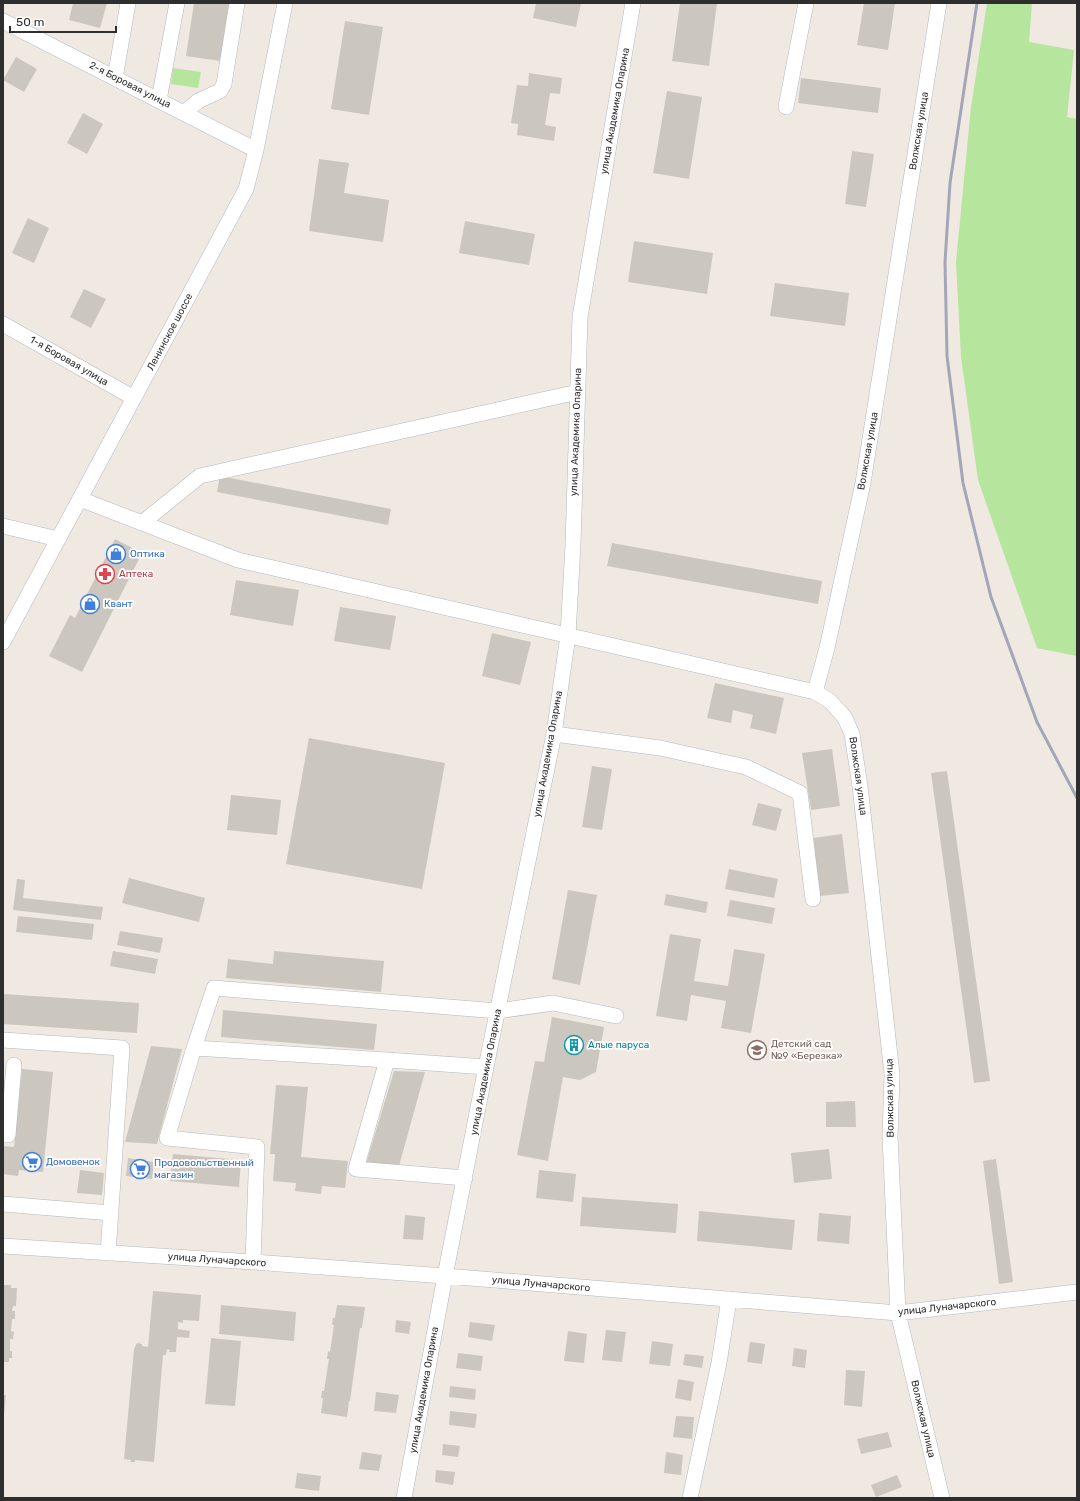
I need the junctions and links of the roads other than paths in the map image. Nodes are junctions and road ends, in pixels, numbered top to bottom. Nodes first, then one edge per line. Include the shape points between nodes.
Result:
1 (128, 3) edge
2 (177, 3) edge
3 (238, 3) edge
4 (285, 3) edge
5 (634, 3) edge
6 (806, 3) edge
7 (940, 3) edge
8 (3, 21) edge
9 (115, 78) junction
10 (159, 100) junction
11 (786, 107) dead end
12 (184, 113) junction
13 (256, 150) junction
14 (3, 324) edge
15 (578, 392) junction
16 (134, 398) junction
17 (80, 499) junction
18 (142, 522) junction
19 (3, 526) edge
20 (58, 539) junction
21 (568, 635) junction
22 (3, 642) edge
23 (815, 692) junction
24 (554, 734) junction
25 (813, 899) dead end
26 (498, 1011) junction
27 (616, 1016) dead end
28 (3, 1040) edge
29 (194, 1048) junction
30 (387, 1060) junction
31 (14, 1065) dead end
32 (486, 1068) junction
33 (3, 1135) edge
34 (465, 1178) junction
35 (3, 1204) edge
36 (111, 1213) junction
37 (3, 1246) edge
38 (108, 1252) junction
39 (254, 1262) junction
40 (445, 1276) junction
41 (1077, 1292) edge
42 (729, 1299) junction
43 (898, 1313) junction
44 (404, 1498) edge
45 (690, 1498) edge
46 (942, 1498) edge

1 - 9 street
2 - 10 street
3 - 12 street via 224,84 220,91 198,101
4 - 13 street, Ленинское шоссе
5 - 15 street, улица Академика Опарина via 580,317
6 - 11 street
7 - 23 street, Волжская улица via 863,483
8 - 9 street, 2-я Боровая улица
9 - 10 street, 2-я Боровая улица
10 - 12 street, 2-я Боровая улица
12 - 13 street, 2-я Боровая улица
13 - 16 street, Ленинское шоссе via 246,189
14 - 16 street, 1-я Боровая улица
15 - 18 street via 200,476
15 - 21 street, улица Академика Опарина
16 - 17 street, Ленинское шоссе
17 - 18 street
17 - 20 street, Ленинское шоссе
18 - 21 street via 238,560
19 - 20 street
20 - 22 street, Ленинское шоссе
21 - 23 street
21 - 24 street, улица Академика Опарина
23 - 43 street, Волжская улица via 830,701 845,718 852,734 860,786 892,1074 890,1137
24 - 25 street via 660,748 746,767 800,793
24 - 26 street, улица Академика Опарина
26 - 27 street via 553,1003
26 - 29 street via 214,988
26 - 32 street, улица Академика Опарина
28 - 36 street via 122,1048
29 - 30 street
29 - 39 street via 167,1138 257,1147
30 - 32 street
30 - 34 street via 356,1169
31 - 33 street via 8,1135
32 - 34 street, улица Академика Опарина
34 - 40 street, улица Академика Опарина
35 - 36 street
36 - 38 street
37 - 38 street, улица Луначарского
38 - 39 street, улица Луначарского
39 - 40 street, улица Луначарского
40 - 42 street, улица Луначарского
40 - 44 street, улица Академика Опарина
41 - 43 street, улица Луначарского
42 - 43 street, улица Луначарского
42 - 45 street via 719,1363
43 - 46 street, Волжская улица

